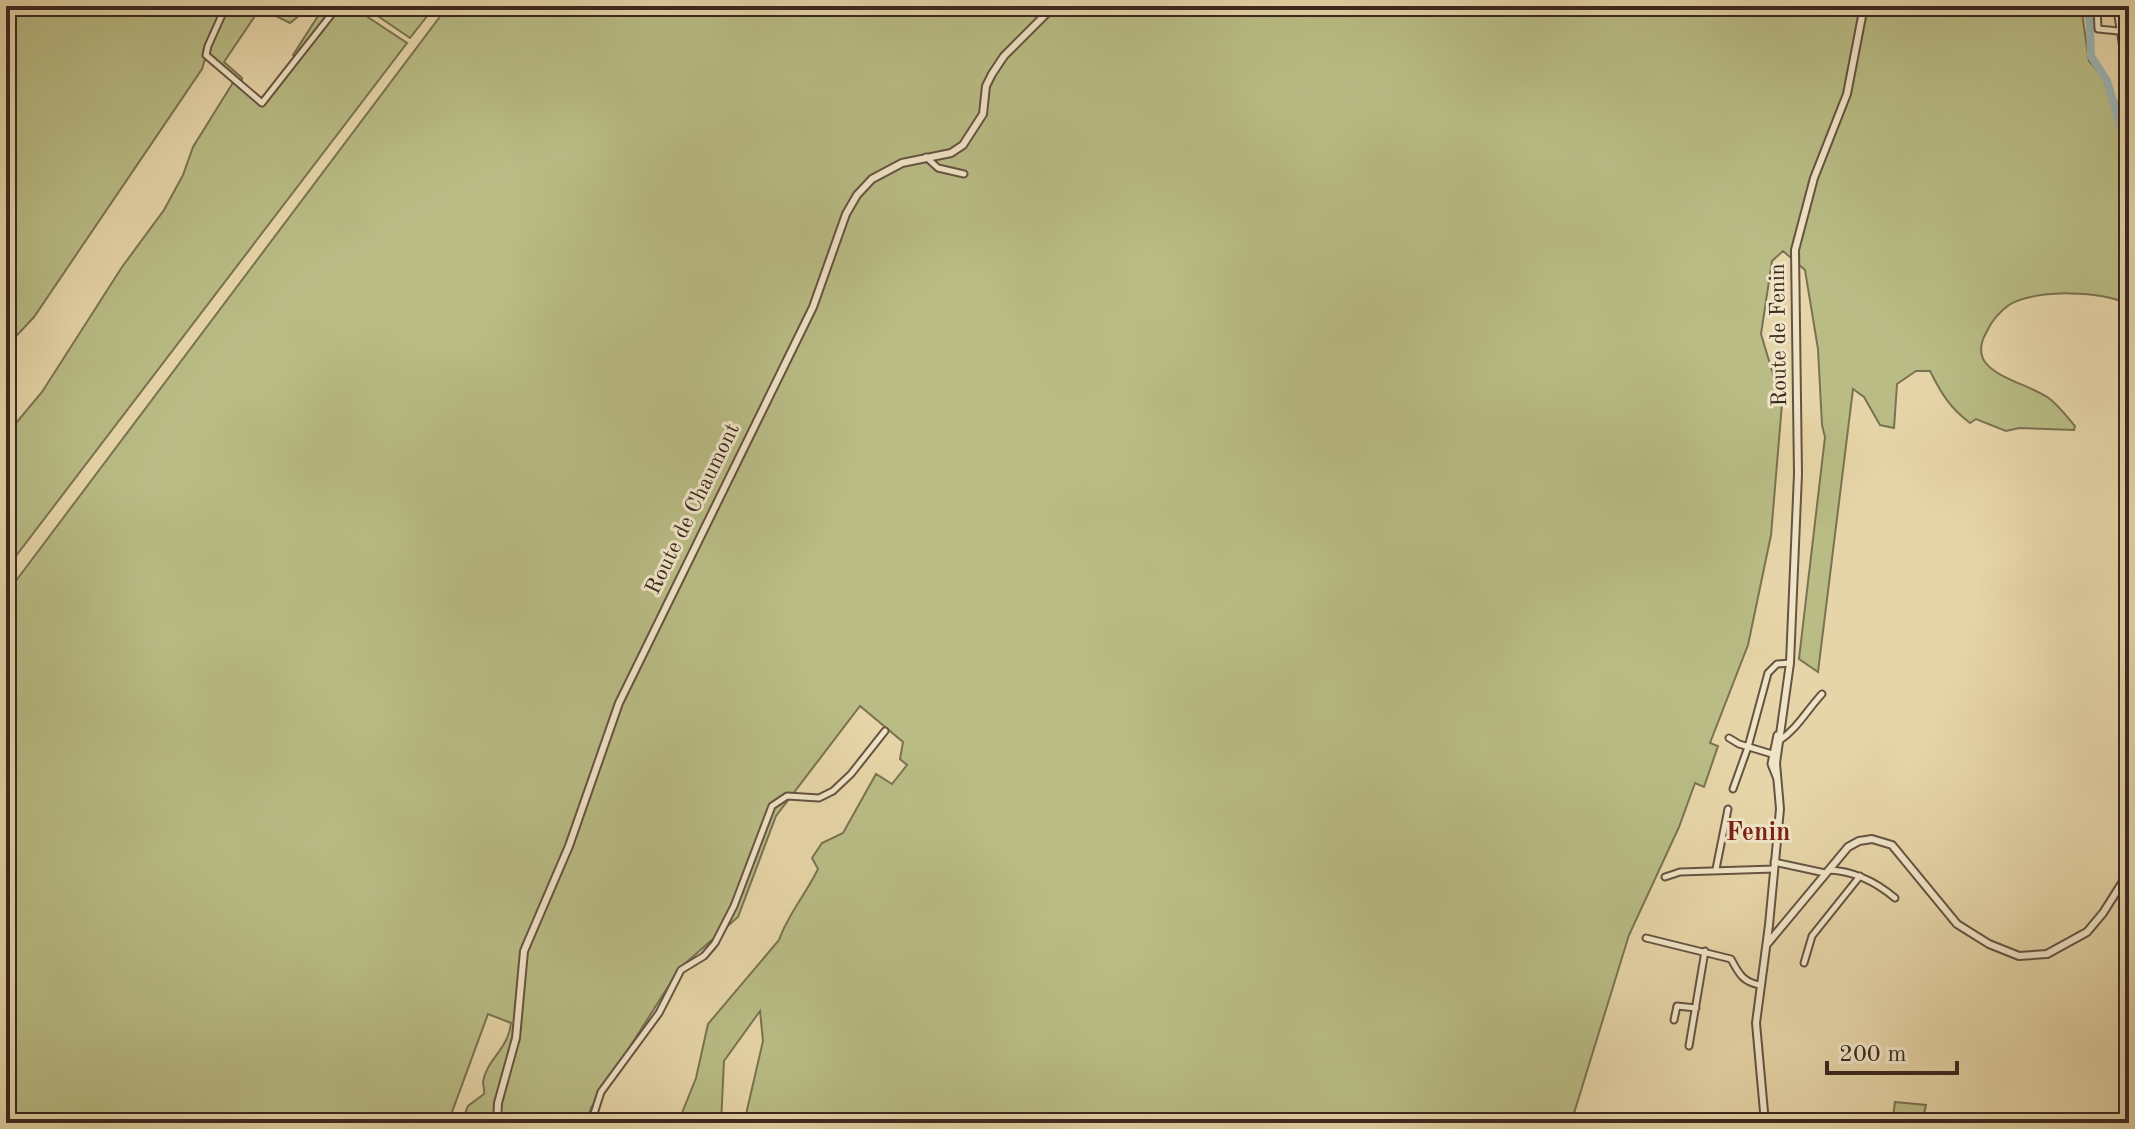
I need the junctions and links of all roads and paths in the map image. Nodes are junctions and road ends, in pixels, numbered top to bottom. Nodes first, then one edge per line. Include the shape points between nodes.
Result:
1 (226, 6) edge
2 (338, 6) edge
3 (1054, 6) edge
4 (1864, 6) edge
5 (2097, 6) edge
6 (2117, 6) edge
7 (2119, 31) junction
8 (2129, 84) edge
9 (926, 156) junction
10 (964, 174) dead end
11 (1790, 663) junction
12 (1822, 694) dead end
13 (885, 731) dead end
14 (1781, 731) junction
15 (1729, 738) dead end
16 (1779, 741) junction
17 (1748, 747) junction
18 (1772, 754) junction
19 (1777, 780) junction
20 (1733, 789) dead end
21 (1728, 809) dead end
22 (1774, 866) junction
23 (1716, 869) junction
24 (1826, 871) junction
25 (2129, 872) edge
26 (1860, 876) junction
27 (1665, 877) dead end
28 (1895, 898) dead end
29 (1769, 925) junction
30 (1778, 929) junction
31 (1646, 938) dead end
32 (1767, 944) junction
33 (1705, 951) junction
34 (1804, 963) dead end
35 (1760, 985) junction
36 (1696, 1008) junction
37 (1674, 1020) dead end
38 (1689, 1046) dead end
39 (497, 1123) edge
40 (591, 1123) edge
41 (1765, 1123) edge

1 - 2 street via 206,55 262,103
3 - 9 street, Route de Chaumont via 992,74 983,114 963,145 955,152
4 - 11 street, Route de Fenin via 1847,94 1814,178 1795,250 1798,474
5 - 7 street via 2098,29
6 - 7 street
7 - 8 street
9 - 10 street via 938,168
9 - 39 street, Route de Chaumont via 872,179 846,214 813,307 619,703 569,846 524,951 516,1038
11 - 14 street, Route de Fenin
11 - 17 street via 1777,664 1768,673
12 - 16 street
13 - 40 street via 833,791 819,798 787,796 772,806 715,943 681,970 659,1013 601,1092
14 - 16 street, Route de Fenin
14 - 18 street
15 - 17 street
16 - 19 street, Route de Fenin
17 - 18 street
17 - 20 street
18 - 19 street
19 - 22 street, Route de Fenin via 1780,809
21 - 23 street
22 - 23 street
22 - 24 street
22 - 29 street, Route de Fenin
23 - 27 street
24 - 25 street via 1859,841 1888,842 1957,924 2003,951 2030,957 2047,954 2087,932
24 - 26 street
24 - 30 street
26 - 28 street
26 - 34 street via 1812,936
29 - 30 street
29 - 32 street, Route de Fenin
30 - 32 street
31 - 33 street
32 - 35 street, Route de Fenin
33 - 35 street via 1731,959 1739,975
33 - 36 street
35 - 41 street, Route de Fenin via 1756,1023
36 - 37 street via 1677,1006
36 - 38 street

